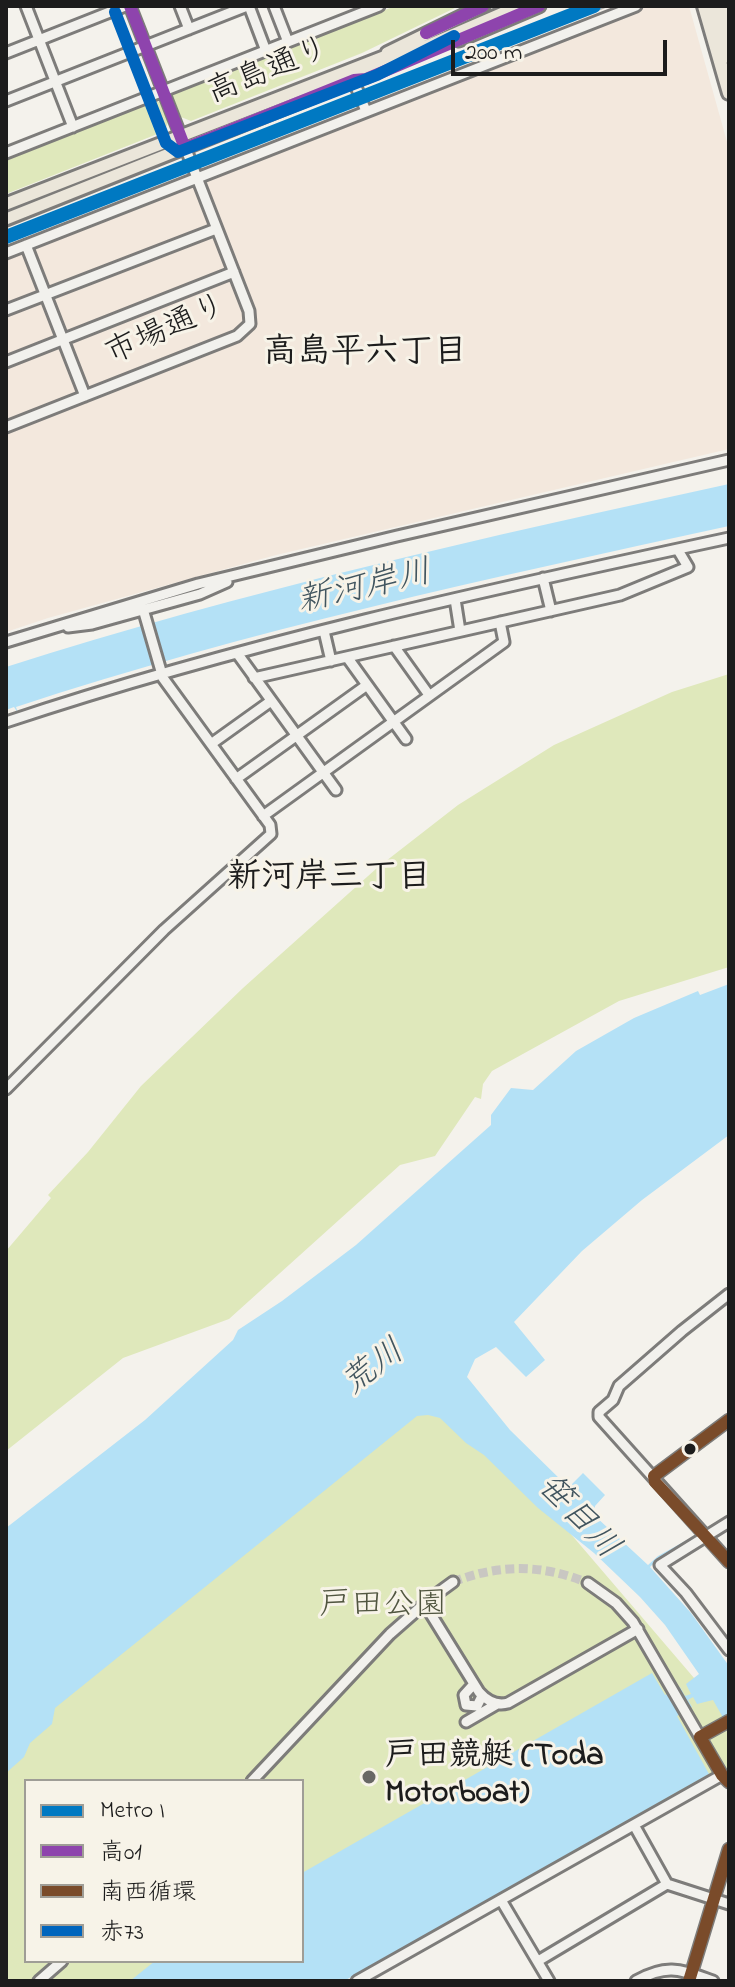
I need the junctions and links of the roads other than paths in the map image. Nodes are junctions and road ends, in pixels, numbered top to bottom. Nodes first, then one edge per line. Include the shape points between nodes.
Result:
1 (26, 6) edge
2 (127, 6) edge
3 (180, 6) edge
4 (248, 6) edge
5 (274, 6) edge
6 (379, 6) edge
7 (483, 6) edge
8 (505, 6) edge
9 (519, 6) edge
10 (539, 6) edge
11 (636, 6) edge
12 (704, 6) edge
13 (714, 6) edge
14 (723, 6) edge
15 (367, 8) edge
16 (729, 25) edge
17 (189, 29) junction
18 (40, 40) junction
19 (288, 42) junction
20 (146, 46) junction
21 (266, 51) junction
22 (6, 53) edge
23 (729, 57) edge
24 (371, 60) junction
25 (352, 75) junction
26 (56, 81) junction
27 (163, 92) junction
28 (729, 93) edge
29 (6, 101) edge
30 (366, 111) junction
31 (73, 127) junction
32 (180, 136) junction
33 (185, 148) junction
34 (6, 153) edge
35 (197, 178) junction
36 (6, 204) edge
37 (6, 219) edge
38 (216, 229) junction
39 (26, 245) junction
40 (6, 253) edge
41 (234, 272) junction
42 (46, 295) junction
43 (6, 310) edge
44 (63, 339) junction
45 (6, 362) edge
46 (85, 396) junction
47 (6, 427) edge
48 (729, 460) edge
49 (729, 538) edge
50 (678, 550) junction
51 (252, 572) junction
52 (543, 578) junction
53 (455, 599) junction
54 (143, 611) junction
55 (551, 611) junction
56 (500, 622) junction
57 (45, 629) junction
58 (324, 631) junction
59 (460, 631) junction
60 (6, 642) edge
61 (394, 646) junction
62 (237, 653) junction
63 (347, 657) junction
64 (331, 661) junction
65 (161, 673) junction
66 (254, 678) junction
67 (367, 685) junction
68 (429, 695) junction
69 (271, 701) junction
70 (393, 721) junction
71 (6, 722) edge
72 (297, 735) junction
73 (406, 739) dead end
74 (211, 744) junction
75 (323, 772) junction
76 (236, 779) junction
77 (336, 790) dead end
78 (263, 816) junction
79 (6, 1089) edge
80 (729, 1294) edge
81 (729, 1420) edge
82 (654, 1476) junction
83 (729, 1522) edge
84 (705, 1536) junction
85 (729, 1562) edge
86 (453, 1582) tunnel mouth
87 (588, 1583) tunnel mouth
88 (424, 1603) junction
89 (638, 1629) junction
90 (729, 1650) edge
91 (474, 1684) junction
92 (482, 1696) junction
93 (497, 1704) junction
94 (729, 1721) edge
95 (466, 1722) dead end
96 (702, 1732) junction
97 (726, 1778) edge
98 (254, 1779) edge
99 (634, 1825) junction
100 (729, 1849) edge
101 (667, 1884) junction
102 (714, 1899) junction
103 (501, 1900) junction
104 (729, 1904) edge
105 (538, 1961) junction
106 (60, 1963) edge
107 (690, 1977) edge
108 (39, 1981) edge
109 (357, 1981) edge
110 (549, 1981) edge
111 (636, 1981) edge
112 (713, 1981) edge

1 - 18 street
2 - 18 street
2 - 20 street, 市場通り
3 - 17 street
4 - 17 street
4 - 21 street
5 - 19 street
6 - 15 street
7 - 24 main road
8 - 24 main road, 高島通り
9 - 25 main road, 高島通り
10 - 25 main road via 366,79
11 - 30 street
12 - 28 highway
13 - 23 highway
14 - 16 highway
15 - 19 street
17 - 20 street
18 - 22 street
18 - 26 street
19 - 21 street
20 - 26 street
20 - 27 street, 市場通り
21 - 27 street
24 - 25 main road, 高島通り
25 - 30 street
25 - 32 main road, 高島通り
25 - 33 main road, 高島通り
26 - 29 street
26 - 31 street
27 - 31 street
27 - 32 street, 市場通り
30 - 35 street
31 - 34 street
32 - 33 street, 市場通り
32 - 36 main road, 高島通り
33 - 35 street, 市場通り
33 - 37 main road, 高島通り
35 - 38 street, 市場通り
35 - 39 street
38 - 41 street, 市場通り
38 - 42 street
39 - 40 street
39 - 42 street
41 - 44 street
41 - 46 street, 市場通り via 250,315 242,334
42 - 43 street
42 - 44 street
44 - 45 street
44 - 46 street
46 - 47 street, 市場通り
48 - 51 street
49 - 50 street
50 - 52 street
50 - 55 street via 688,567 620,595
51 - 54 street
51 - 57 street
52 - 53 street
52 - 55 street
53 - 58 street
53 - 59 street
54 - 57 street
54 - 65 street
55 - 56 street
56 - 59 street
56 - 68 street via 504,642
57 - 60 street
58 - 62 street
58 - 64 street
59 - 61 street
61 - 63 street
61 - 68 street
62 - 65 street
62 - 66 street
63 - 64 street
63 - 67 street
64 - 66 street
65 - 71 street
65 - 74 street
66 - 69 street
67 - 70 street
67 - 72 street
68 - 70 street
69 - 72 street
69 - 74 street
70 - 73 street
70 - 75 street
72 - 75 street
72 - 76 street
74 - 76 street
75 - 77 street
75 - 78 street
76 - 78 street
78 - 79 street via 271,828 269,838 164,930
80 - 82 street via 619,1386 599,1412
81 - 82 street
82 - 84 street
83 - 84 street
84 - 85 street
84 - 90 street via 660,1565
86 - 88 street
87 - 89 street via 616,1603
88 - 91 street
88 - 98 street
89 - 93 street via 508,1703
89 - 96 street
91 - 92 street
91 - 92 street via 465,1691 466,1705 477,1706
92 - 93 street
93 - 95 street
94 - 96 street
96 - 97 street
97 - 99 street
99 - 101 street
99 - 103 street
100 - 102 street
101 - 102 street
101 - 105 street
102 - 104 street
102 - 107 street
103 - 105 street
103 - 109 street
105 - 110 street
106 - 108 street
107 - 111 street via 674,1968
107 - 112 street

